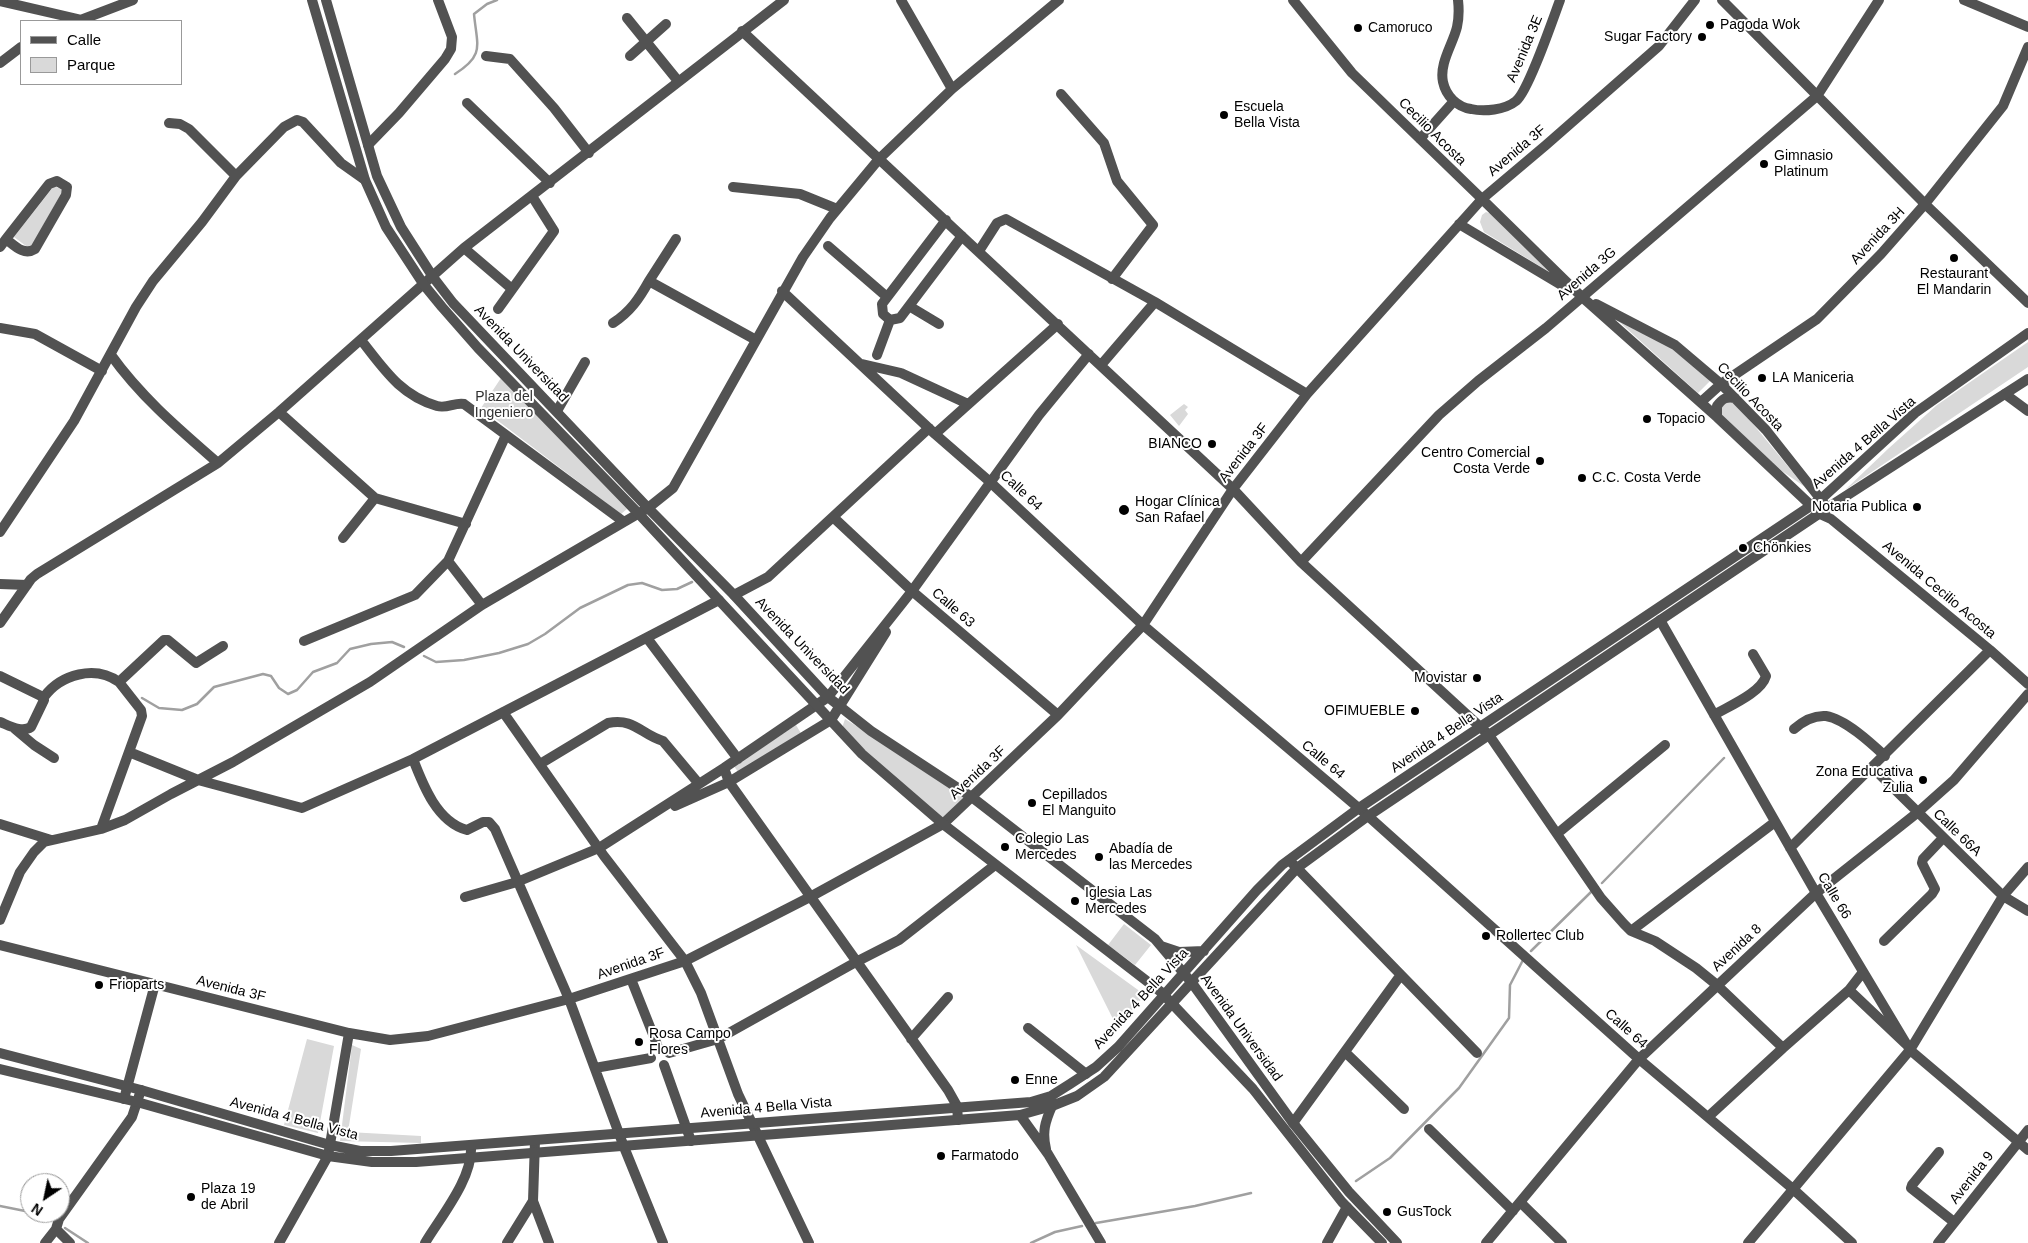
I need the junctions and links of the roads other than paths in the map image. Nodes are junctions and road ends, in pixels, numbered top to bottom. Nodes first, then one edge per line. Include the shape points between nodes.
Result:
1 (133, 0) edge
2 (312, 0) edge
3 (326, 0) edge
4 (438, 0) edge
5 (784, 0) edge
6 (901, 0) edge
7 (1059, 0) edge
8 (1293, 0) edge
9 (1458, 0) edge
10 (1560, 0) edge
11 (1695, 0) edge
12 (1722, 0) edge
13 (1879, 0) edge
14 (1964, 0) edge
15 (0, 1) edge
16 (627, 18) dead end
17 (80, 20) edge
18 (666, 24) dead end
19 (2028, 27) edge
20 (742, 32) junction
21 (646, 41) junction
22 (2028, 47) edge
23 (20, 48) edge
24 (486, 56) dead end
25 (630, 56) dead end
26 (0, 64) edge
27 (678, 82) junction
28 (952, 89) junction
29 (1060, 94) dead end
30 (1817, 96) junction
31 (1454, 101) junction
32 (467, 103) dead end
33 (169, 123) dead end
34 (1420, 139) junction
35 (368, 145) junction
36 (589, 152) junction
37 (879, 159) junction
38 (236, 176) junction
39 (365, 180) junction
40 (550, 183) junction
41 (733, 187) dead end
42 (532, 196) junction
43 (1482, 199) junction
44 (1926, 204) junction
45 (837, 209) junction
46 (946, 220) junction
47 (1459, 224) junction
48 (962, 236) junction
49 (676, 239) dead end
50 (3, 243) edge
51 (828, 246) dead end
52 (464, 248) junction
53 (979, 251) junction
54 (434, 276) junction
55 (1112, 279) junction
56 (649, 281) junction
57 (424, 285) junction
58 (512, 289) junction
59 (782, 291) junction
60 (887, 297) junction
61 (1582, 297) junction
62 (1155, 302) junction
63 (2028, 303) edge
64 (909, 306) junction
65 (498, 309) dead end
66 (890, 320) junction
67 (613, 323) dead end
68 (939, 324) dead end
69 (1058, 324) junction
70 (0, 328) edge
71 (2028, 333) edge
72 (361, 340) junction
73 (756, 340) junction
74 (877, 354) dead end
75 (1089, 354) junction
76 (111, 355) junction
77 (585, 362) dead end
78 (860, 364) junction
79 (1101, 365) junction
80 (102, 371) junction
81 (2028, 379) edge
82 (1721, 384) junction
83 (1307, 394) junction
84 (2005, 394) junction
85 (1734, 398) junction
86 (1701, 402) junction
87 (968, 404) junction
88 (557, 411) junction
89 (2028, 411) edge
90 (279, 412) junction
91 (1717, 417) junction
92 (932, 431) junction
93 (506, 435) junction
94 (218, 463) junction
95 (989, 481) junction
96 (1233, 489) junction
97 (375, 498) junction
98 (1821, 499) junction
99 (1812, 506) junction
100 (648, 508) junction
101 (1824, 511) junction
102 (638, 513) junction
103 (833, 517) junction
104 (624, 522) junction
105 (466, 524) junction
106 (0, 532) edge
107 (343, 538) dead end
108 (448, 561) junction
109 (1301, 562) junction
110 (0, 584) edge
111 (27, 585) junction
112 (912, 591) junction
113 (734, 595) junction
114 (719, 600) junction
115 (482, 605) junction
116 (1660, 620) junction
117 (0, 623) edge
118 (1143, 625) junction
119 (647, 638) junction
120 (304, 641) dead end
121 (223, 646) dead end
122 (1990, 650) junction
123 (1753, 654) dead end
124 (0, 676) edge
125 (119, 682) junction
126 (2028, 684) edge
127 (2028, 694) edge
128 (44, 697) junction
129 (828, 697) junction
130 (817, 706) junction
131 (840, 707) junction
132 (503, 712) junction
133 (1714, 715) junction
134 (1058, 716) junction
135 (831, 720) junction
136 (0, 722) edge
137 (12, 726) junction
138 (1481, 727) junction
139 (1794, 729) dead end
140 (1489, 735) junction
141 (1664, 745) dead end
142 (129, 752) junction
143 (1885, 756) junction
144 (54, 758) dead end
145 (413, 758) junction
146 (738, 759) junction
147 (540, 764) junction
148 (724, 768) junction
149 (1873, 768) junction
150 (198, 780) junction
151 (729, 782) junction
152 (700, 784) junction
153 (972, 798) junction
154 (1359, 808) junction
155 (1917, 813) junction
156 (1368, 816) junction
157 (643, 821) junction
158 (1775, 822) junction
159 (0, 824) edge
160 (942, 824) junction
161 (101, 829) junction
162 (1558, 833) junction
163 (1944, 838) junction
164 (52, 840) junction
165 (599, 848) junction
166 (1790, 848) junction
167 (1288, 859) junction
168 (995, 865) junction
169 (2028, 866) edge
170 (1296, 868) junction
171 (517, 882) junction
172 (1816, 893) junction
173 (2003, 896) junction
174 (464, 897) dead end
175 (810, 897) junction
176 (2028, 911) edge
177 (0, 920) edge
178 (1632, 931) junction
179 (1884, 941) dead end
180 (0, 945) edge
181 (1160, 946) junction
182 (1204, 951) junction
183 (684, 961) junction
184 (856, 962) junction
185 (1863, 972) junction
186 (1184, 974) junction
187 (1400, 976) junction
188 (631, 978) junction
189 (1192, 983) junction
190 (155, 984) junction
191 (1717, 985) junction
192 (1849, 990) junction
193 (1164, 995) junction
194 (948, 997) dead end
195 (569, 999) junction
196 (1172, 1004) junction
197 (1028, 1028) dead end
198 (349, 1033) junction
199 (718, 1039) junction
200 (911, 1040) junction
201 (658, 1047) junction
202 (1908, 1047) junction
203 (1783, 1048) junction
204 (1345, 1052) junction
205 (669, 1053) junction
206 (1477, 1053) dead end
207 (0, 1054) edge
208 (651, 1058) junction
209 (1639, 1059) junction
210 (664, 1065) junction
211 (595, 1068) junction
212 (0, 1069) edge
213 (1086, 1074) junction
214 (127, 1086) junction
215 (141, 1090) junction
216 (124, 1099) junction
217 (137, 1102) junction
218 (957, 1106) junction
219 (1052, 1106) junction
220 (1404, 1109) dead end
221 (854, 1115) junction
222 (1020, 1115) junction
223 (1708, 1117) junction
224 (958, 1120) junction
225 (751, 1123) junction
226 (1293, 1123) junction
227 (856, 1128) junction
228 (688, 1129) junction
229 (1429, 1129) dead end
230 (2028, 1130) edge
231 (619, 1135) junction
232 (757, 1136) junction
233 (535, 1141) junction
234 (691, 1141) junction
235 (2018, 1142) junction
236 (330, 1145) junction
237 (471, 1146) junction
238 (624, 1147) junction
239 (2028, 1150) edge
240 (1939, 1152) dead end
241 (535, 1153) junction
242 (1048, 1154) junction
243 (328, 1156) junction
244 (472, 1157) junction
245 (1794, 1189) junction
246 (533, 1201) junction
247 (1520, 1202) junction
248 (1347, 1207) junction
249 (1513, 1211) junction
250 (1954, 1222) junction
251 (56, 1229) junction
252 (44, 1243) edge
253 (70, 1243) edge
254 (279, 1243) edge
255 (425, 1243) edge
256 (507, 1243) edge
257 (549, 1243) edge
258 (663, 1243) edge
259 (809, 1243) edge
260 (1100, 1243) edge
261 (1327, 1243) edge
262 (1382, 1243) edge
263 (1397, 1243) edge
264 (1486, 1243) edge
265 (1562, 1243) edge
266 (1748, 1243) edge
267 (1852, 1243) edge
268 (1938, 1243) edge

1 - 17 street
2 - 39 street, Avenida Universidad
3 - 35 street, Avenida Universidad
4 - 35 street via 452,37 451,49 399,113
5 - 20 street
6 - 28 street
7 - 28 street
8 - 34 street, Cecilio Acosta via 1352,73
9 - 31 street via 1457,27 1442,68 1446,91
10 - 31 street, Avenida 3E via 1528,83 1516,101 1481,111
11 - 43 street, Avenida 3F via 1659,46
12 - 30 street
13 - 30 street, Avenida 3G
14 - 19 street
15 - 17 street
16 - 21 street
18 - 21 street
20 - 27 street
20 - 37 street
21 - 25 street
21 - 27 street
22 - 44 street, Avenida 3H via 2003,106
23 - 26 street
24 - 36 street via 510,58
27 - 36 street
28 - 37 street
29 - 55 street via 1104,143 1117,181 1153,225
30 - 44 street
30 - 61 street, Avenida 3G
31 - 34 street
32 - 40 street
33 - 38 street via 189,129
34 - 43 street, Cecilio Acosta
35 - 54 street, Avenida Universidad via 377,176 401,227
36 - 40 street
37 - 45 street
37 - 46 street
38 - 39 street via 284,127 297,120 309,126 341,163
38 - 76 street via 153,281
39 - 57 street, Avenida Universidad via 386,227
40 - 42 street
41 - 45 street via 800,194
42 - 52 street
42 - 58 street via 554,231
43 - 47 street, Avenida 3F
43 - 61 street, Cecilio Acosta
44 - 63 street
44 - 82 street, Avenida 3H via 1817,319
45 - 59 street
46 - 48 street
46 - 60 street
47 - 61 street
47 - 83 street, Avenida 3F
48 - 53 street
48 - 64 street
49 - 56 street
50 - 50 street via 49,184 57,181 67,187 66,195 35,249 24,252
51 - 60 street
52 - 54 street
52 - 58 street
53 - 55 street via 997,223 1006,219
53 - 69 street
54 - 57 street
54 - 88 street, Avenida Universidad via 454,303
55 - 62 street
56 - 67 street via 626,314
56 - 73 street
57 - 72 street
57 - 102 street, Avenida Universidad via 478,348
58 - 65 street
59 - 73 street
59 - 78 street, Calle 64
60 - 66 street via 881,309
61 - 82 street, Cecilio Acosta via 1675,345
61 - 86 street, Cecilio Acosta
61 - 109 street, Avenida 3G via 1439,416
62 - 79 street
62 - 83 street
64 - 66 street via 900,318
64 - 68 street
66 - 74 street
69 - 75 street
69 - 87 street
70 - 80 street via 36,334
71 - 98 street, Avenida 4 Bella Vista via 1915,413
72 - 90 street
72 - 93 street via 395,383 406,391 437,406 464,404
73 - 100 street via 673,488
75 - 79 street
75 - 95 street
76 - 80 street
76 - 94 street via 147,399
77 - 88 street
78 - 87 street via 901,373
78 - 92 street, Calle 64
79 - 96 street
80 - 106 street via 74,421
81 - 84 street, Avenida 4 Bella Vista
82 - 85 street, Cecilio Acosta
82 - 86 street, Avenida 3H
83 - 96 street, Avenida 3F
84 - 89 street
84 - 101 street, Avenida 4 Bella Vista
85 - 91 street via 1722,399 1717,406
85 - 98 street, Cecilio Acosta via 1766,430
86 - 91 street, Cecilio Acosta
87 - 92 street
88 - 100 street, Avenida Universidad
90 - 94 street
90 - 97 street
91 - 99 street, Cecilio Acosta
92 - 95 street, Calle 64
92 - 103 street
93 - 104 street
93 - 105 street
94 - 111 street via 37,574
95 - 112 street
95 - 118 street, Calle 64
96 - 109 street
96 - 118 street, Avenida 3F
97 - 105 street
97 - 107 street
98 - 99 street, Avenida 4 Bella Vista
98 - 101 street, Cecilio Acosta
99 - 101 street, Cecilio Acosta
99 - 138 street, Avenida 4 Bella Vista
100 - 102 street
100 - 113 street, Avenida Universidad
101 - 116 street, Avenida 4 Bella Vista
101 - 122 street, Avenida Cecilio Acosta
102 - 104 street
102 - 114 street, Avenida Universidad
103 - 112 street, Calle 63
103 - 113 street via 768,577
104 - 115 street
105 - 108 street
108 - 115 street
108 - 120 street via 415,595
109 - 138 street
110 - 111 street
111 - 117 street
112 - 129 street
112 - 131 street
112 - 134 street, Calle 63
113 - 129 street, Avenida Universidad
114 - 119 street
114 - 130 street, Avenida Universidad
115 - 150 street via 370,682
116 - 133 street, Calle 66
116 - 140 street, Avenida 4 Bella Vista
118 - 134 street, Avenida 3F
118 - 154 street, Calle 64
119 - 132 street
119 - 146 street
121 - 125 street via 196,663 164,640
122 - 126 street, Avenida Cecilio Acosta
122 - 143 street
123 - 133 street via 1766,676 1764,682 1759,689
124 - 128 street
125 - 128 street via 112,677 94,674 74,675 57,684
125 - 142 street via 142,713
127 - 155 street, Avenida 8 via 1954,780
128 - 137 street via 31,727 23,730
129 - 130 street
129 - 131 street, Avenida Universidad
130 - 135 street, Avenida Universidad
130 - 146 street
131 - 135 street
131 - 153 street, Avenida Universidad
132 - 145 street
132 - 147 street
133 - 158 street, Calle 66
134 - 153 street, Avenida 3F
135 - 151 street
135 - 160 street, Avenida Universidad via 862,754
136 - 137 street
137 - 144 street
138 - 140 street
138 - 154 street, Avenida 4 Bella Vista
139 - 143 street via 1807,719 1827,716 1867,739
140 - 156 street, Avenida 4 Bella Vista
140 - 162 street
141 - 162 street
142 - 150 street
142 - 161 street
143 - 149 street
145 - 150 street via 302,808
145 - 171 street via 426,792 453,825 467,830 489,822 495,829
146 - 148 street
147 - 152 street via 608,723 618,721 637,726 663,741
147 - 165 street
148 - 151 street
148 - 152 street
149 - 155 street, Calle 66A
149 - 166 street
150 - 161 street via 125,820
151 - 157 street
151 - 175 street
152 - 157 street
153 - 160 street, Avenida 3F
153 - 181 street, Avenida Universidad
154 - 156 street, Calle 64
154 - 167 street, Avenida 4 Bella Vista
155 - 163 street, Calle 66A
155 - 172 street, Avenida 8
156 - 170 street, Avenida 4 Bella Vista
156 - 209 street, Calle 64
157 - 165 street
158 - 166 street, Calle 66
158 - 178 street
159 - 164 street
160 - 168 street, Avenida Universidad
160 - 175 street, Avenida 3F
161 - 164 street
162 - 178 street via 1602,898
163 - 173 street, Calle 66A
163 - 179 street via 1922,863 1935,889
164 - 177 street via 44,842 20,872
165 - 171 street
165 - 183 street
166 - 172 street, Calle 66
167 - 170 street
167 - 182 street, Avenida 4 Bella Vista
168 - 184 street via 900,940
168 - 193 street, Avenida Universidad
169 - 173 street
170 - 187 street
170 - 189 street, Avenida 4 Bella Vista
171 - 174 street
171 - 195 street
172 - 185 street, Calle 66
172 - 191 street, Avenida 8
173 - 176 street, Calle 66A
173 - 202 street
175 - 183 street, Avenida 3F
175 - 184 street
178 - 191 street via 1662,946
180 - 190 street, Avenida 3F
181 - 182 street via 1179,952
181 - 186 street, Avenida Universidad
182 - 186 street, Avenida 4 Bella Vista
183 - 188 street, Avenida 3F
183 - 199 street via 701,993
184 - 199 street
184 - 200 street
185 - 192 street
185 - 202 street, Calle 66
186 - 189 street, Avenida Universidad
186 - 193 street, Avenida 4 Bella Vista
187 - 204 street
187 - 206 street
188 - 195 street, Avenida 3F
188 - 201 street
189 - 196 street, Avenida 4 Bella Vista
189 - 226 street, Avenida Universidad
190 - 198 street, Avenida 3F
190 - 214 street
191 - 203 street
191 - 209 street, Avenida 8
192 - 202 street
192 - 203 street
193 - 196 street, Avenida Universidad
193 - 213 street, Avenida 4 Bella Vista via 1118,1047
194 - 200 street
195 - 198 street, Avenida 3F via 428,1036 390,1040
195 - 211 street
196 - 219 street, Avenida 4 Bella Vista via 1104,1077 1077,1096
196 - 248 street, Avenida Universidad via 1253,1089
197 - 213 street
198 - 236 street
199 - 205 street
199 - 225 street
200 - 218 street
201 - 205 street
201 - 208 street via 651,1053
202 - 235 street, Calle 66
202 - 245 street
203 - 223 street
204 - 220 street
204 - 226 street
205 - 210 street via 668,1062
207 - 214 street, Avenida 4 Bella Vista
208 - 210 street via 656,1065
208 - 211 street
209 - 223 street, Calle 64
209 - 247 street, Avenida 8
210 - 228 street
211 - 231 street
212 - 216 street, Avenida 4 Bella Vista
213 - 218 street, Avenida 4 Bella Vista via 1051,1096 1031,1102
214 - 215 street, Avenida 4 Bella Vista
214 - 216 street
215 - 217 street
215 - 236 street, Avenida 4 Bella Vista
216 - 217 street, Avenida 4 Bella Vista
217 - 243 street, Avenida 4 Bella Vista
217 - 251 street via 132,1117
218 - 221 street, Avenida 4 Bella Vista
218 - 224 street
219 - 222 street, Avenida 4 Bella Vista
219 - 242 street via 1043,1134
221 - 225 street, Avenida 4 Bella Vista
221 - 227 street
222 - 224 street, Avenida 4 Bella Vista
222 - 242 street
223 - 245 street, Calle 64
224 - 227 street, Avenida 4 Bella Vista
225 - 228 street, Avenida 4 Bella Vista
225 - 232 street
226 - 263 street, Avenida Universidad via 1349,1192
227 - 232 street, Avenida 4 Bella Vista
228 - 231 street, Avenida 4 Bella Vista
228 - 234 street
229 - 249 street
230 - 235 street, Avenida 9
231 - 233 street, Avenida 4 Bella Vista
231 - 238 street
232 - 234 street, Avenida 4 Bella Vista
232 - 259 street
233 - 237 street, Avenida 4 Bella Vista
233 - 241 street
234 - 238 street, Avenida 4 Bella Vista
235 - 239 street, Calle 66
235 - 250 street, Avenida 9
236 - 237 street, Avenida 4 Bella Vista via 391,1151
236 - 243 street
237 - 244 street
238 - 241 street, Avenida 4 Bella Vista
238 - 258 street
240 - 250 street via 1911,1188
241 - 244 street, Avenida 4 Bella Vista
241 - 246 street
242 - 260 street
243 - 244 street, Avenida 4 Bella Vista via 372,1162
243 - 254 street
244 - 255 street via 466,1175
245 - 266 street
245 - 267 street, Calle 64
246 - 256 street
246 - 257 street
247 - 249 street, Avenida 8
247 - 265 street
248 - 261 street
248 - 262 street, Avenida Universidad
249 - 264 street, Avenida 8
250 - 268 street, Avenida 9
251 - 252 street
251 - 253 street

